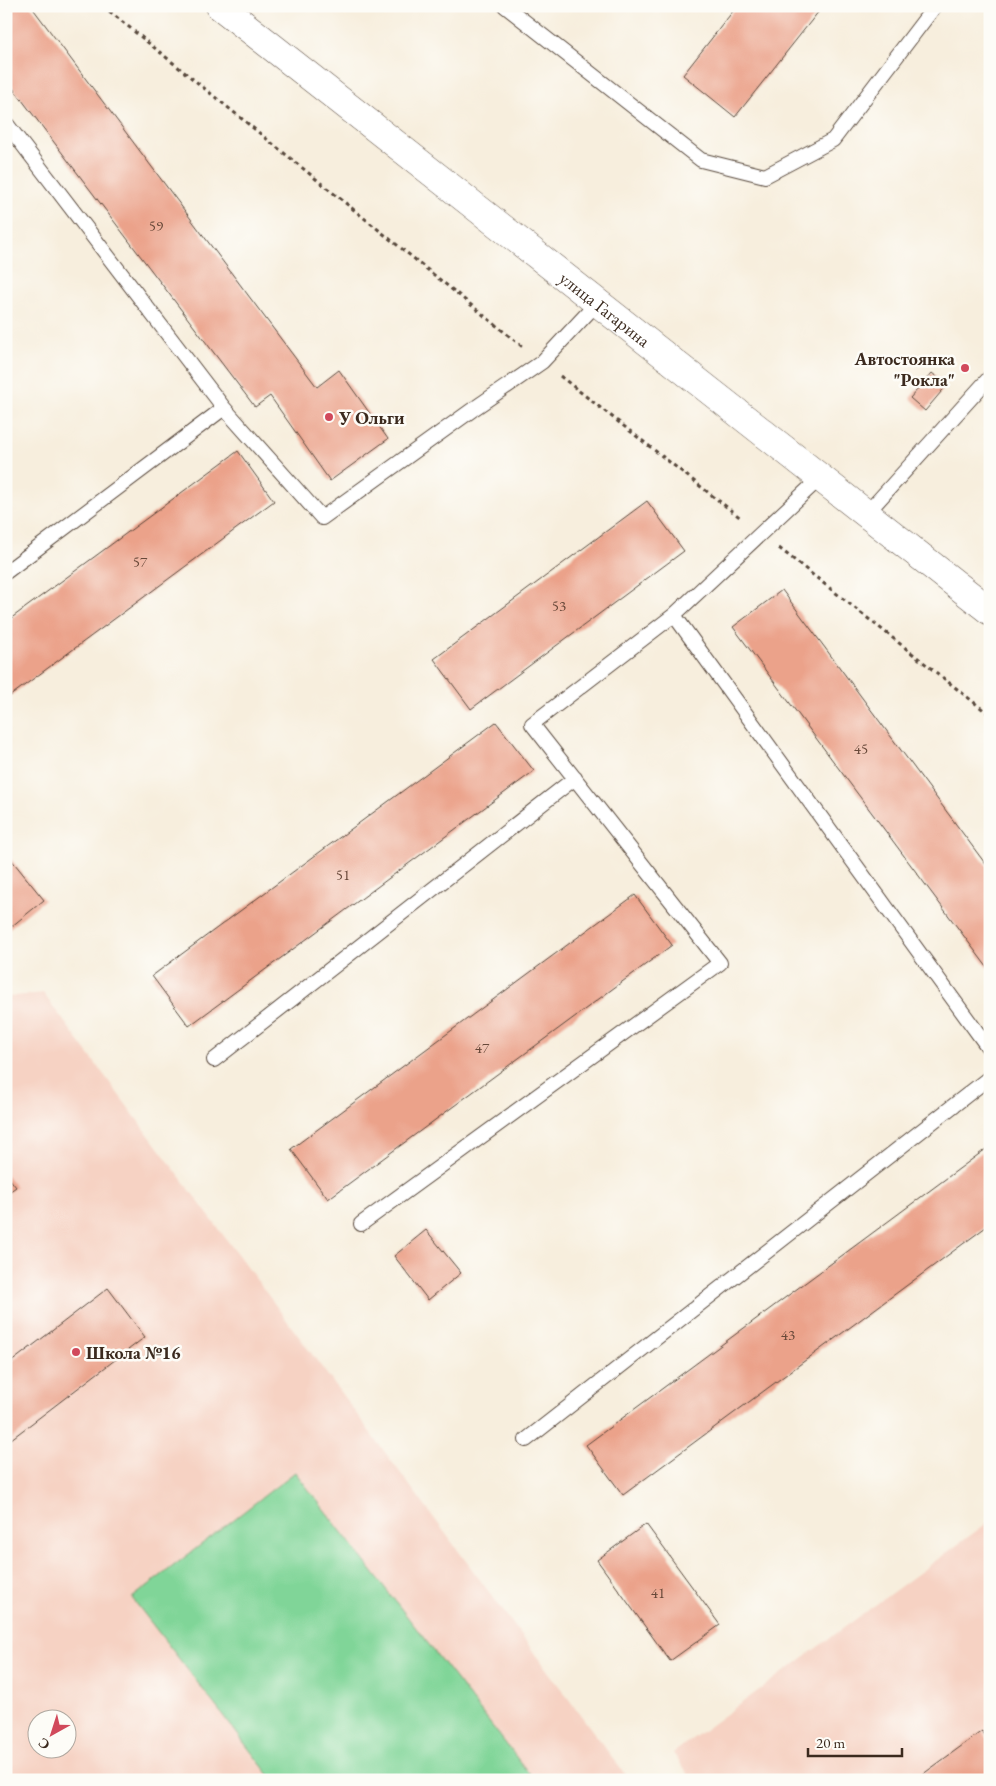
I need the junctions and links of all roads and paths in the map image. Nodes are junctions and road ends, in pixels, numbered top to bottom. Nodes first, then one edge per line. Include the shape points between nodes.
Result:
1 (220, 6) edge
2 (505, 6) edge
3 (935, 6) edge
4 (6, 123) edge
5 (597, 303) junction
6 (990, 376) edge
7 (224, 408) junction
8 (820, 478) junction
9 (866, 514) junction
10 (6, 572) edge
11 (990, 611) edge
12 (674, 615) junction
13 (575, 778) junction
14 (990, 1050) edge
15 (214, 1060) dead end
16 (990, 1077) edge
17 (361, 1224) dead end
18 (526, 1440) dead end

1 - 5 street, улица Гагарина
2 - 3 lane via 701,160 764,176 833,140
4 - 7 lane
5 - 7 lane via 542,362 322,518
5 - 8 street, улица Гагарина
6 - 9 lane
7 - 10 lane
8 - 9 street, улица Гагарина
8 - 12 lane
9 - 11 street, улица Гагарина
12 - 13 lane via 532,724
12 - 14 lane
13 - 15 lane
13 - 17 lane via 720,963
16 - 18 lane

